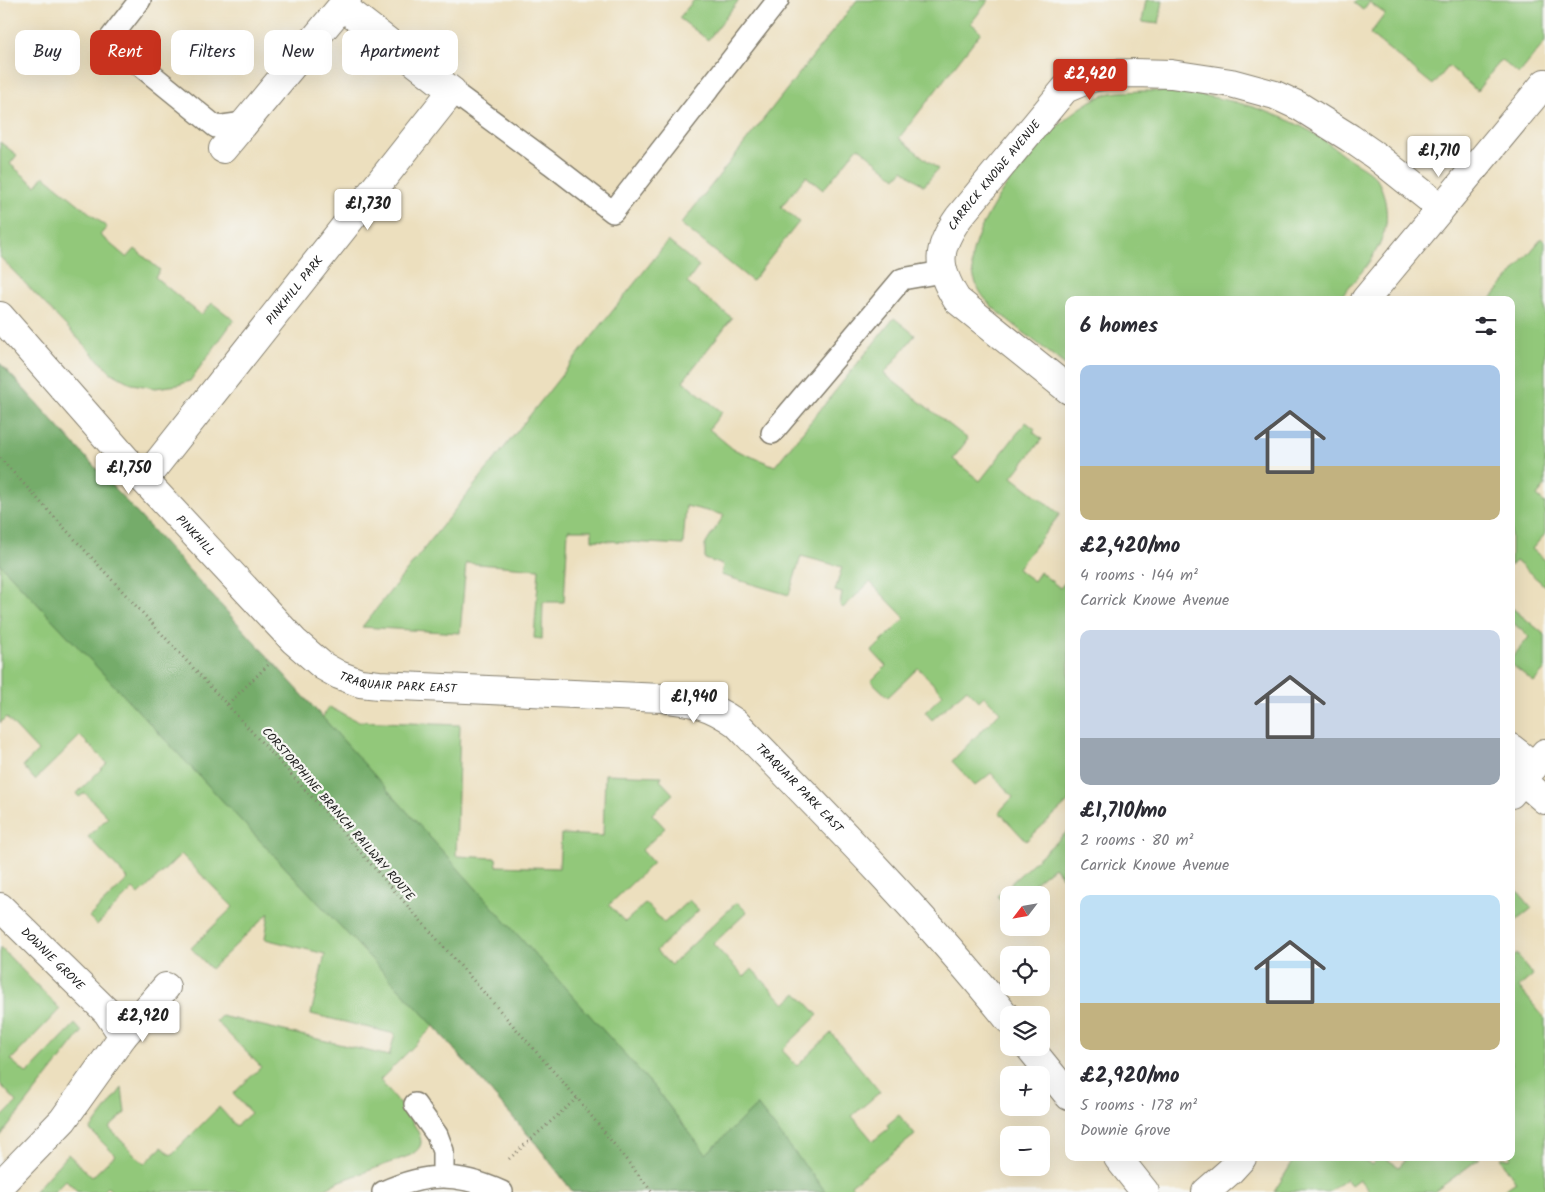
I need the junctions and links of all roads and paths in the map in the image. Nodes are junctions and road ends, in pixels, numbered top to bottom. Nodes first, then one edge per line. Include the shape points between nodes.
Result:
1 (140, 0) edge
2 (778, 0) edge
3 (345, 3) edge
4 (1545, 83) edge
5 (452, 91) junction
6 (244, 123) junction
7 (223, 149) dead end
8 (1441, 208) junction
9 (942, 272) junction
10 (1368, 296) edge
11 (0, 316) edge
12 (1065, 387) edge
13 (772, 433) dead end
14 (0, 458) edge
15 (144, 480) junction
16 (294, 641) junction
17 (228, 704) junction
18 (1515, 754) edge
19 (1528, 773) edge
20 (1545, 800) edge
21 (0, 907) edge
22 (166, 986) dead end
23 (1000, 1009) edge
24 (123, 1036) junction
25 (1036, 1056) edge
26 (1065, 1091) edge
27 (577, 1098) junction
28 (415, 1104) dead end
29 (1120, 1161) edge
30 (1239, 1161) edge
31 (442, 1177) junction
32 (482, 1183) junction
33 (0, 1185) edge
34 (383, 1192) edge
35 (502, 1192) edge
36 (652, 1192) edge
37 (1145, 1192) edge
38 (1206, 1192) edge

1 - 6 lane via 109,40 216,127
2 - 5 lane via 613,212
3 - 5 street
3 - 6 street
4 - 8 street
5 - 15 street, PINKHILL PARK
6 - 7 street
8 - 9 street, CARRICK KNOWE AVENUE via 1350,138 1275,95 1231,83 1171,74 1112,74 1091,78 1065,89 946,235 941,252
8 - 10 street
9 - 12 street, CARRICK KNOWE AVENUE via 957,300
9 - 13 lane via 902,279
11 - 15 street, PINKHILL
14 - 17 path, CORSTORPHINE BRANCH RAILWAY ROUTE
15 - 16 street, PINKHILL
16 - 17 path
16 - 23 street, TRAQUAIR PARK EAST via 323,666 360,682 662,698 693,702 721,713 736,723 871,862
17 - 27 path, CORSTORPHINE BRANCH RAILWAY ROUTE
18 - 19 street
19 - 20 street
21 - 24 street, DOWNIE GROVE via 107,1012
22 - 24 street
24 - 33 street via 63,1120
25 - 26 street
27 - 32 path
27 - 36 path, CORSTORPHINE BRANCH RAILWAY ROUTE
28 - 31 lane via 437,1135 443,1151
29 - 37 street
30 - 38 street
31 - 32 lane
31 - 34 lane via 407,1181
32 - 35 lane

